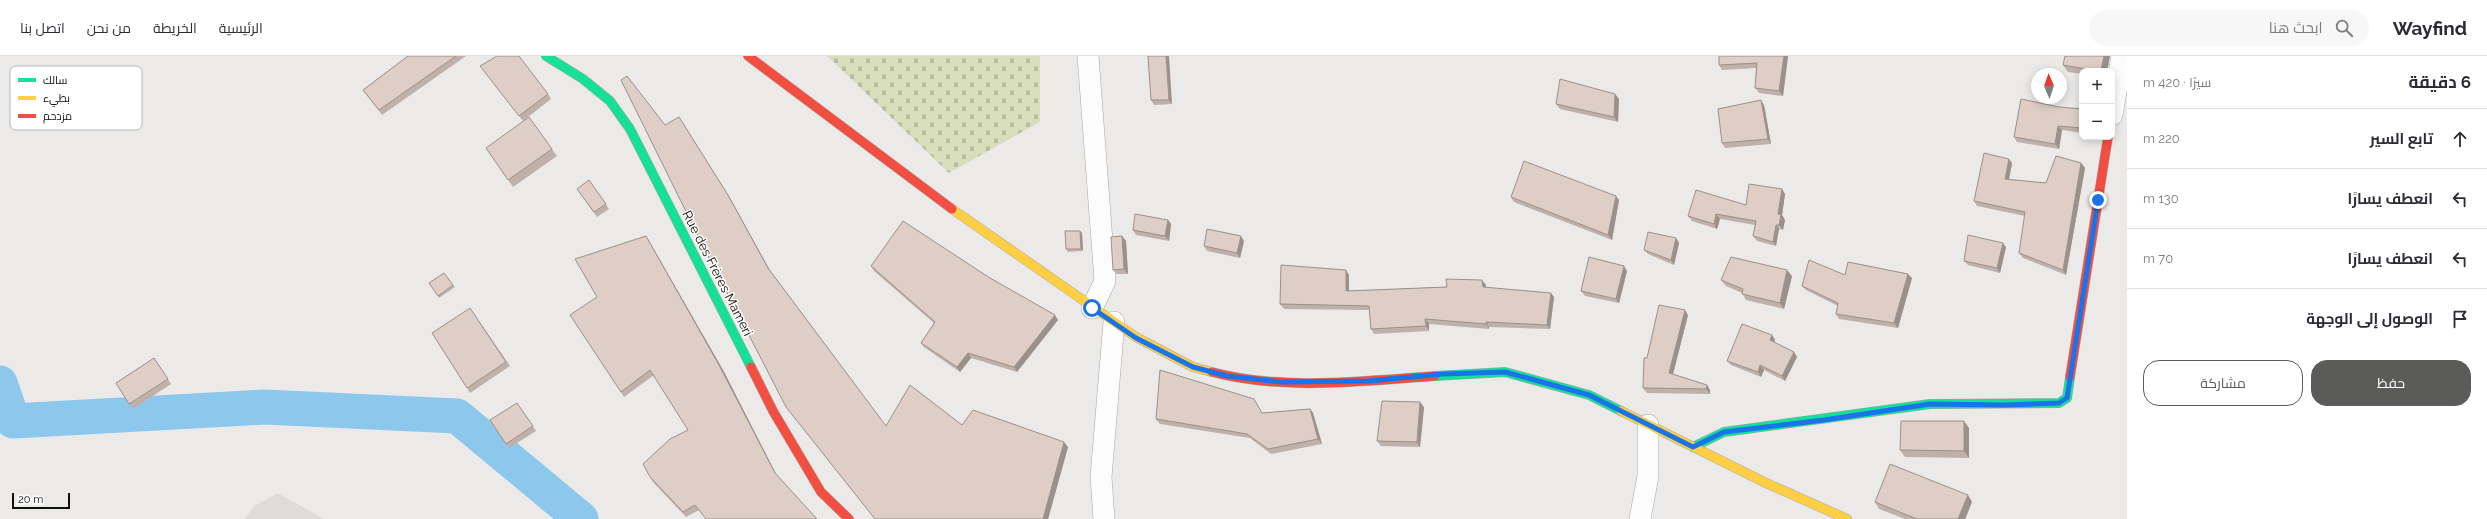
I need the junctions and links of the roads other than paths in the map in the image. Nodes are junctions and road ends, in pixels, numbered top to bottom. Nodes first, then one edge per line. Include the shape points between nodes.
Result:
1 (546, 56) edge
2 (748, 56) edge
3 (1088, 56) edge
4 (2122, 56) edge
5 (2114, 104) edge
6 (2108, 140) edge
7 (1092, 308) junction
8 (1114, 322) junction
9 (1648, 425) junction
10 (1693, 447) junction
11 (849, 519) edge
12 (1104, 519) edge
13 (1640, 519) edge
14 (1847, 519) edge

1 - 11 main road, Rue des Frères Mameri via 583,79 610,101 630,129 773,411 821,492
2 - 7 main road via 919,185
3 - 7 street via 1104,281
4 - 5 street
6 - 10 main road via 2067,398 2059,403 1930,404 1724,432
7 - 8 main road
8 - 9 main road via 1136,338 1193,367 1227,376 1281,382 1368,381 1443,374 1505,372 1589,395
8 - 12 street via 1101,477
9 - 10 main road
9 - 13 street via 1648,476
10 - 14 main road

